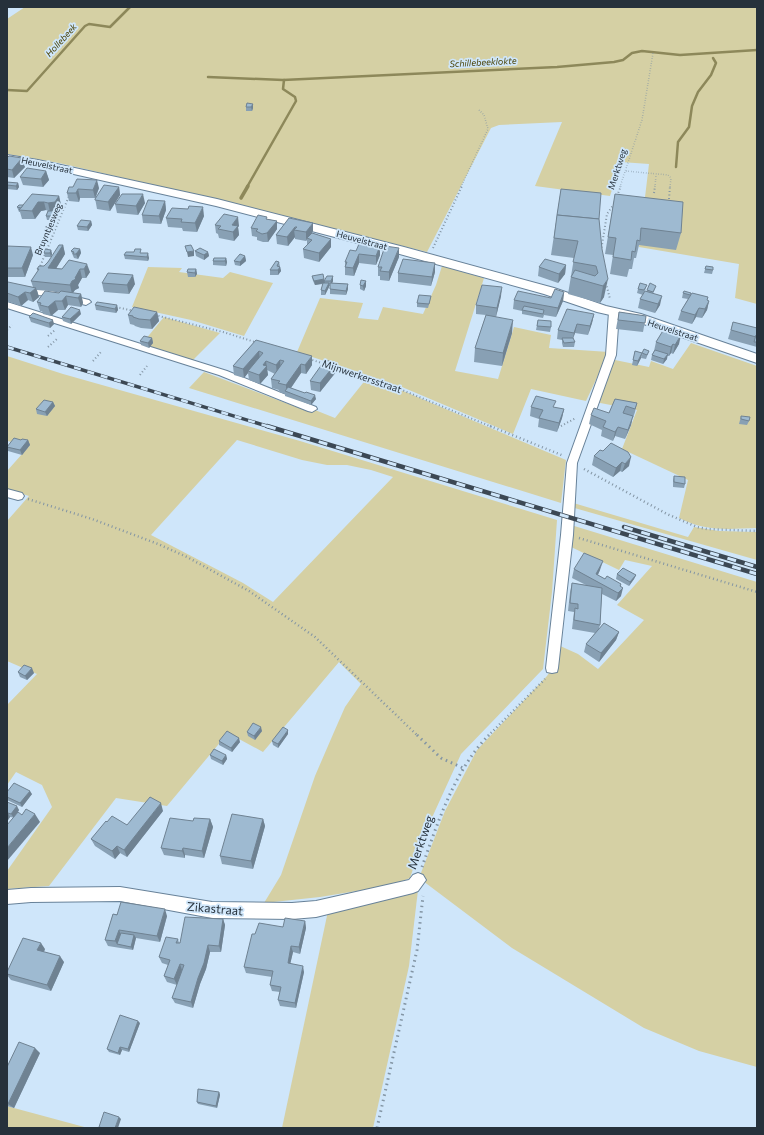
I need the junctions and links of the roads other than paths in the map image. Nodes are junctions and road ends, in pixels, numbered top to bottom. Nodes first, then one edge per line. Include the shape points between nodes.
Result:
1 (7, 158) edge
2 (7, 289) edge
3 (48, 293) junction
4 (86, 302) dead end
5 (7, 305) edge
6 (28, 312) junction
7 (611, 312) junction
8 (757, 359) edge
9 (312, 409) dead end
10 (552, 668) road end
11 (418, 880) road end
12 (7, 897) edge

1 - 7 street, Heuvelstraat via 80,172 299,223 549,291
2 - 3 street
3 - 4 street
3 - 6 street
5 - 6 street
6 - 9 street via 223,373
7 - 8 street, Heuvelstraat via 636,317
7 - 10 street via 611,355 572,463 567,535
11 - 12 street, Zikastraat via 413,886 292,911 212,910 120,894

